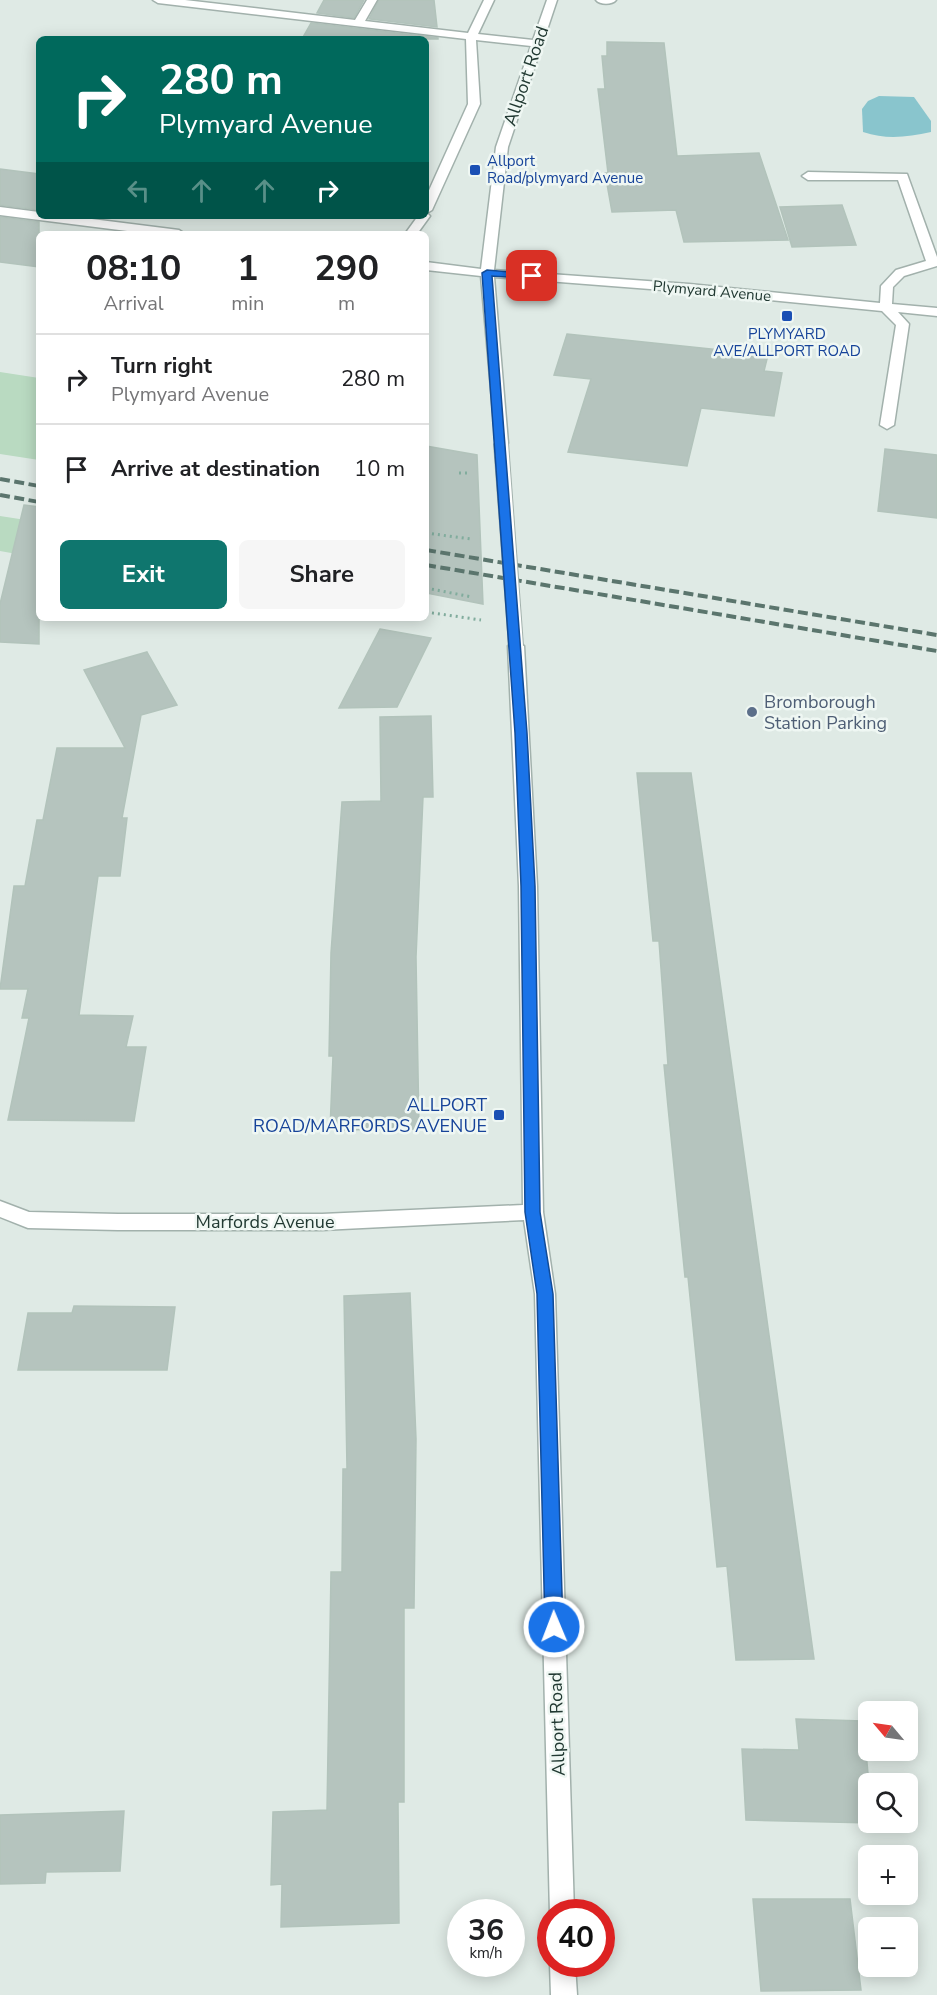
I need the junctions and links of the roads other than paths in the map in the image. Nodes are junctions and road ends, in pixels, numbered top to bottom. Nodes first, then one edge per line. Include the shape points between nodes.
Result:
1 (158, 0) edge
2 (372, 0) edge
3 (489, 0) edge
4 (552, 0) edge
5 (601, 0) edge
6 (611, 0) edge
7 (191, 2) edge
8 (359, 22) junction
9 (471, 37) junction
10 (538, 44) junction
11 (808, 176) dead end
12 (429, 203) edge
13 (0, 211) edge
14 (36, 216) edge
15 (63, 219) edge
16 (156, 231) edge
17 (429, 266) edge
18 (487, 273) junction
19 (886, 307) junction
20 (937, 312) edge
21 (886, 425) dead end
22 (0, 1209) edge
23 (533, 1212) junction
24 (562, 1899) edge
25 (563, 1977) edge
26 (564, 1995) edge

1 - 7 street
2 - 8 street
3 - 9 street
4 - 10 street, Allport Road
5 - 6 street
7 - 8 street
8 - 9 street
9 - 10 street
9 - 12 street via 474,104
10 - 18 street, Allport Road via 502,147
11 - 19 street via 903,176 933,263 900,273 887,286
13 - 14 street
15 - 16 street
17 - 18 street, Plymyard Avenue
18 - 19 street, Plymyard Avenue
18 - 23 street, Allport Road, bridge via 516,646 528,886
19 - 20 street, Plymyard Avenue
19 - 21 street via 903,324
22 - 23 street, Marfords Avenue via 28,1220 118,1222 322,1222
23 - 24 street, Allport Road via 545,1294
25 - 26 street

